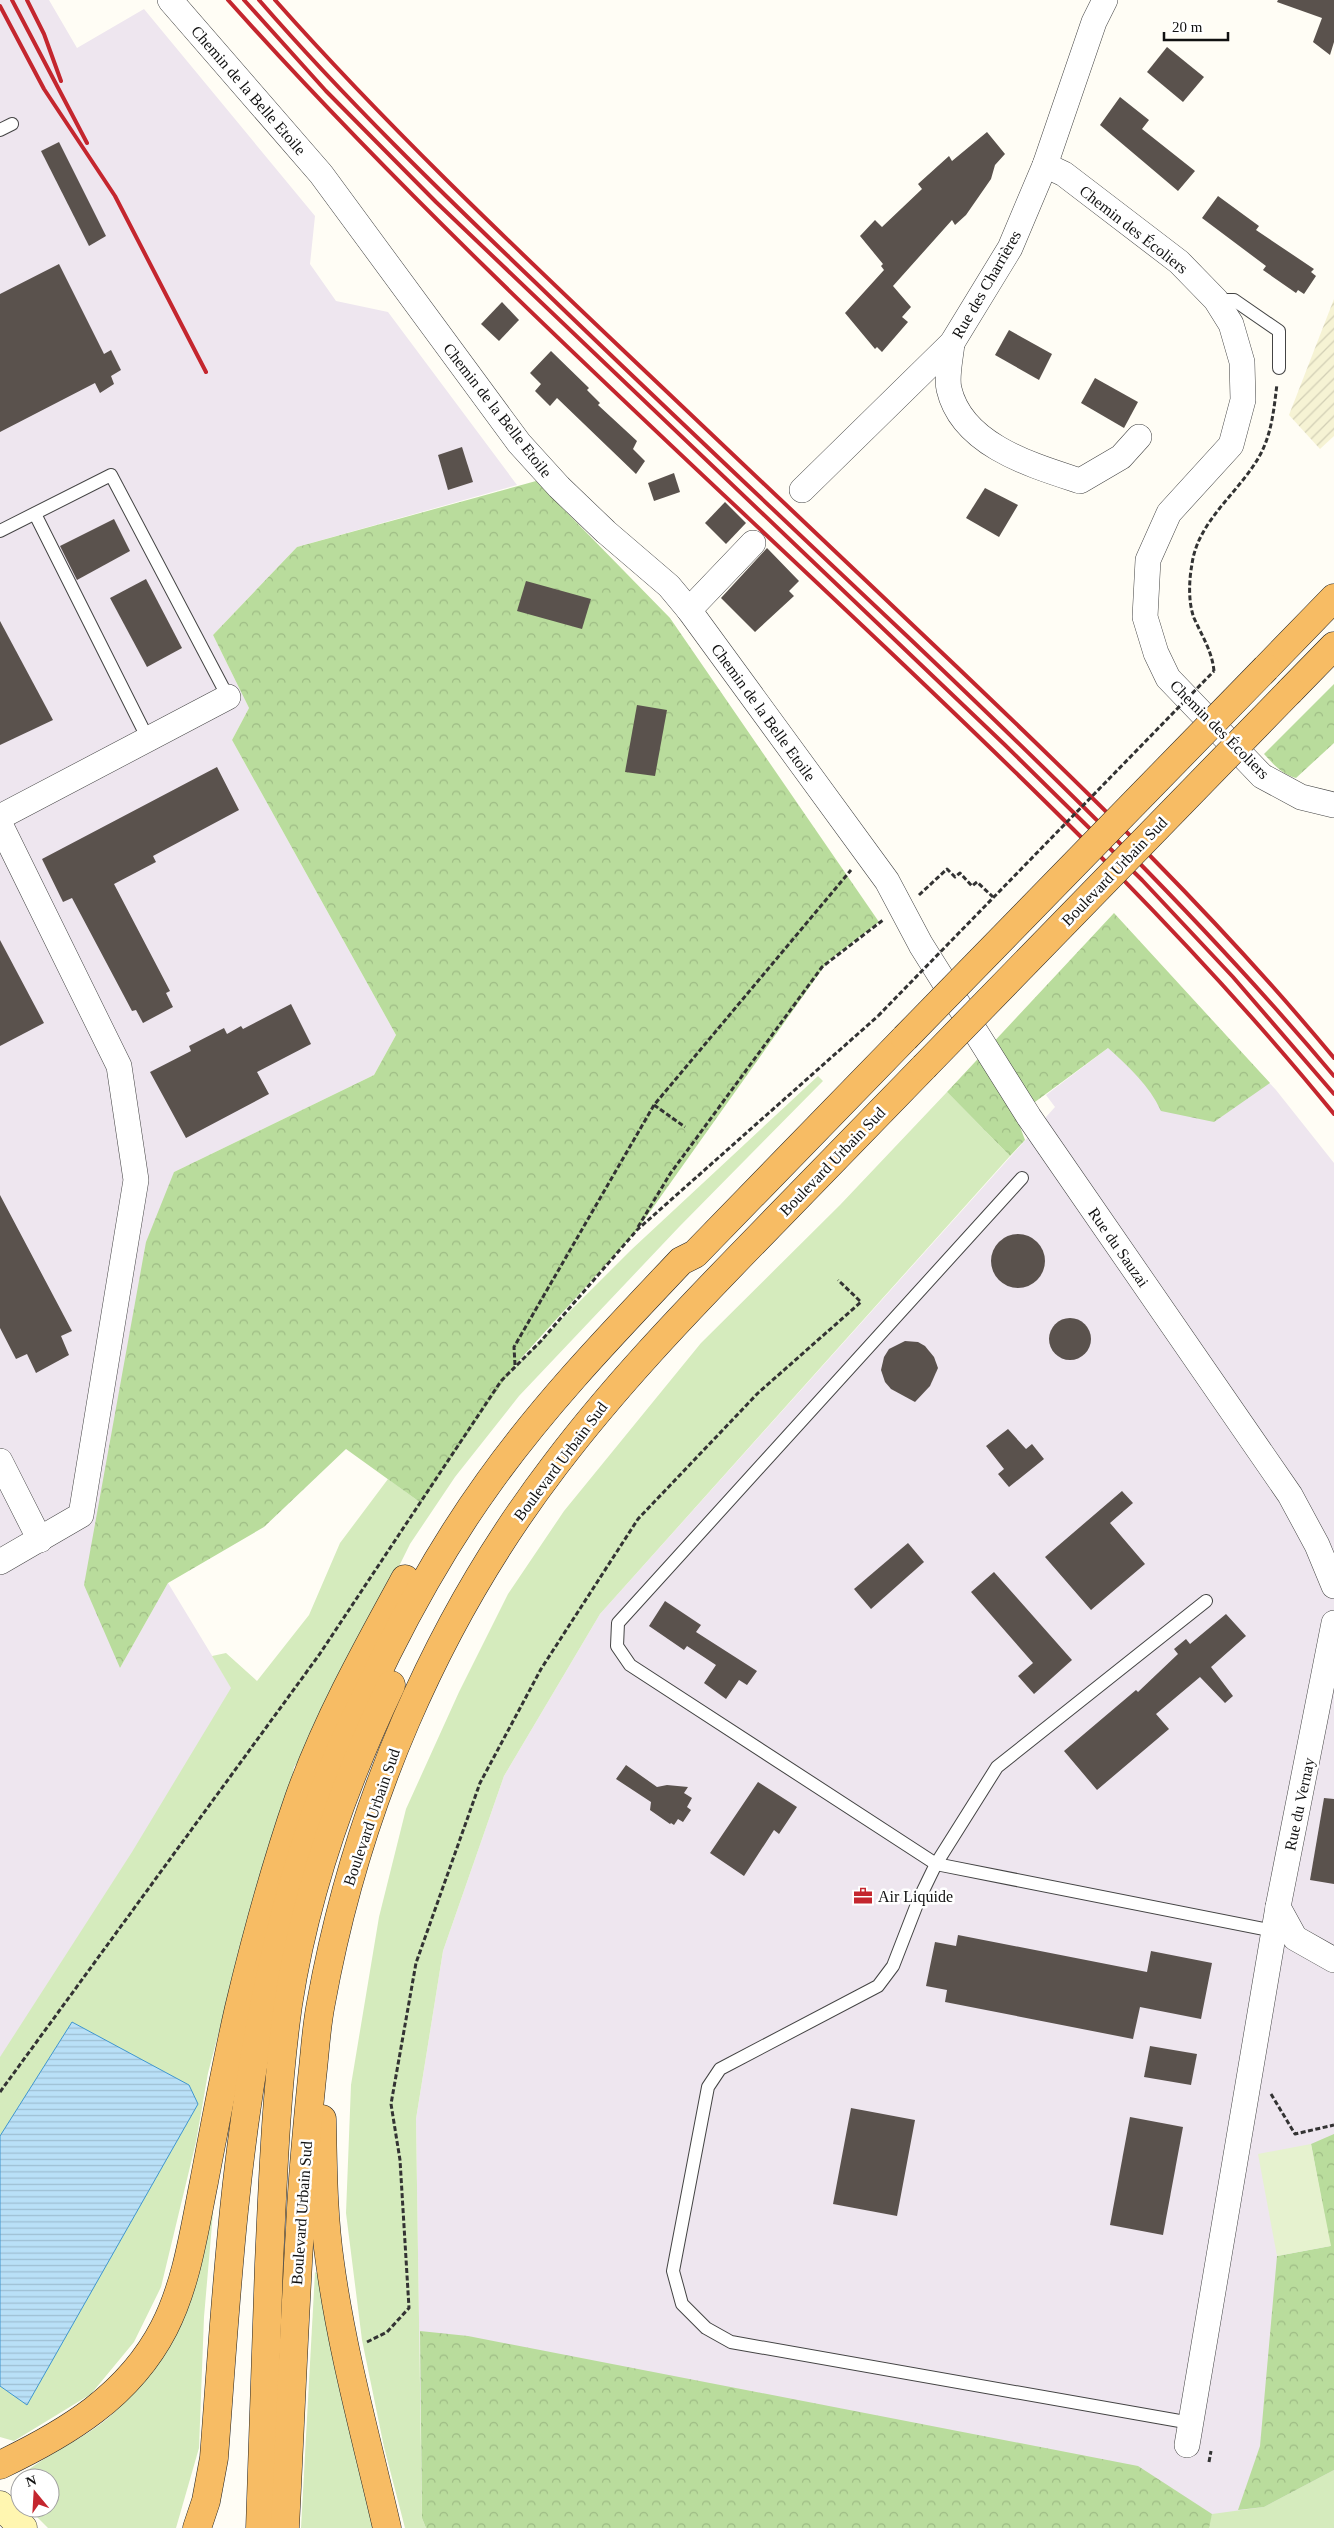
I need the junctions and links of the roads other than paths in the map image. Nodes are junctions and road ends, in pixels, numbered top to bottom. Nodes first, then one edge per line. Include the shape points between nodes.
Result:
1 (170, 0) edge
2 (1105, 0) edge
3 (12, 124) dead end
4 (0, 130) edge
5 (1045, 165) junction
6 (1216, 300) junction
7 (952, 343) junction
8 (1278, 368) road end
9 (1139, 437) dead end
10 (802, 490) dead end
11 (34, 514) junction
12 (0, 531) edge
13 (753, 543) dead end
14 (1334, 598) edge
15 (689, 610) junction
16 (1334, 646) edge
17 (228, 697) joint
18 (148, 739) junction
19 (1334, 805) edge
20 (0, 817) edge
21 (0, 824) edge
22 (911, 901) joint
23 (1022, 1178) dead end
24 (695, 1254) junction
25 (0, 1461) edge
26 (40, 1540) junction
27 (0, 1562) edge
28 (1334, 1586) edge
29 (1206, 1601) dead end
30 (1334, 1623) edge
31 (936, 1864) junction
32 (1278, 1907) junction
33 (1274, 1931) junction
34 (1334, 1960) edge
35 (320, 2008) junction
36 (1189, 2434) joint
37 (0, 2465) edge
38 (0, 2505) edge
39 (23, 2528) edge
40 (197, 2528) edge
41 (260, 2528) edge
42 (285, 2528) edge
43 (387, 2528) edge

1 - 15 street, Chemin de la Belle Etoile via 321,174 519,443 606,532 669,586
2 - 5 street, Rue des Charrières via 1094,22
3 - 4 lane
5 - 6 street, Chemin des Écoliers via 1064,174 1179,262
5 - 7 street, Rue des Charrières via 1010,248
6 - 8 lane via 1234,300 1279,331
6 - 19 street, Chemin des Écoliers, bridge via 1231,324 1242,362 1244,400 1231,445 1169,513 1148,560 1145,617 1168,678 1262,776 1301,797
7 - 9 street via 948,388 961,419 985,440 1037,467 1080,481 1121,457
7 - 10 street, Rue des Charrières
11 - 12 lane
11 - 17 lane via 111,475
11 - 18 lane
13 - 15 street
14 - 24 highway, Boulevard Urbain Sud, bridge
15 - 22 street, Chemin de la Belle Etoile via 887,881
16 - 35 highway, Boulevard Urbain Sud, bridge via 631,1372 552,1468 494,1553 442,1645 410,1711 383,1776 341,1908
17 - 18 street
18 - 20 street
21 - 26 street via 119,1066 136,1180 81,1515
22 - 28 street, Rue du Sauzai via 921,945 1029,1117 1290,1495 1317,1545
23 - 31 lane via 618,1623 617,1646 630,1665
24 - 37 highway via 666,1260 533,1398 470,1478 408,1574 341,1701 313,1762 288,1833 240,2007 191,2250 174,2305 150,2352 114,2395 57,2436
24 - 40 highway via 681,1261 584,1364 488,1482 429,1574 331,1771 291,1892 260,2024 239,2170 214,2458
24 - 41 highway via 688,1269 564,1409 476,1530 417,1633 364,1746 338,1813 302,1934 283,2047 272,2197
25 - 26 street
26 - 27 street
29 - 31 lane via 997,1767
30 - 32 street, Rue du Vernay
31 - 33 lane
31 - 36 lane via 893,1966 878,1986 720,2069 708,2087 672,2271 682,2304 706,2328 731,2342
32 - 33 street, Rue du Vernay
32 - 34 street via 1296,1938
33 - 36 street, Rue du Vernay
35 - 42 highway, Boulevard Urbain Sud via 303,2159
35 - 43 highway via 324,2215 330,2265
38 - 39 main road

